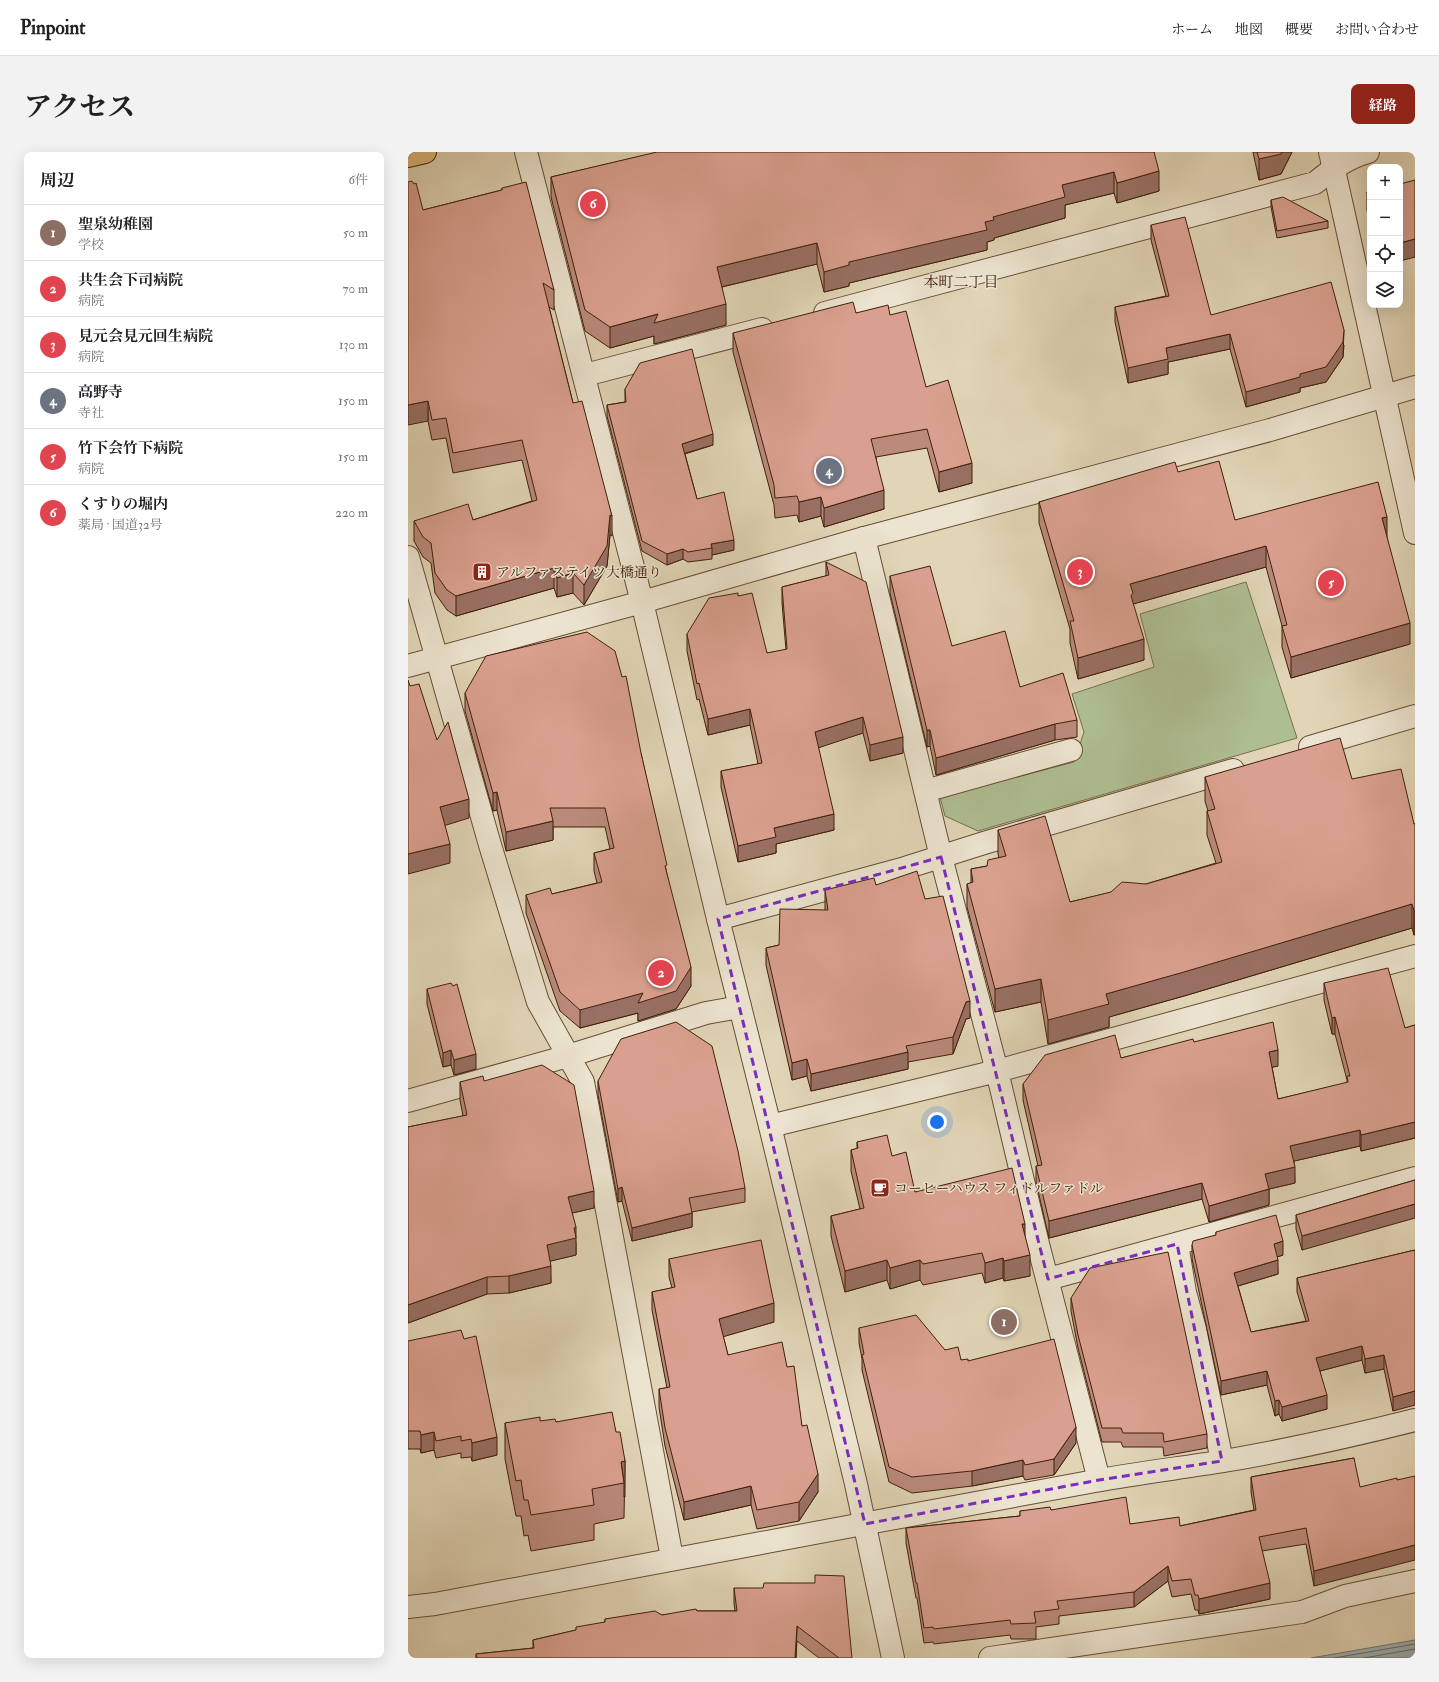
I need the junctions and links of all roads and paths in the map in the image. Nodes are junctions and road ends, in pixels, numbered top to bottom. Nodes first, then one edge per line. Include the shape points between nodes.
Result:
1 (425, 152) edge
2 (526, 152) edge
3 (1368, 152) edge
4 (408, 156) edge
5 (1332, 160) edge
6 (808, 317) edge
7 (785, 323) edge
8 (585, 375) junction
9 (1415, 387) edge
10 (1385, 396) junction
11 (1415, 533) edge
12 (864, 538) junction
13 (408, 557) edge
14 (642, 602) junction
15 (438, 658) junction
16 (408, 666) edge
17 (1415, 716) edge
18 (1071, 750) dead end
19 (1290, 753) edge
20 (1255, 764) edge
21 (926, 790) junction
22 (941, 857) junction
23 (718, 919) junction
24 (1415, 956) edge
25 (740, 1007) junction
26 (568, 1056) junction
27 (997, 1071) junction
28 (408, 1101) edge
29 (770, 1126) junction
30 (1415, 1178) edge
31 (1177, 1244) junction
32 (1048, 1279) junction
33 (1415, 1420) edge
34 (1222, 1461) junction
35 (1099, 1480) junction
36 (865, 1524) junction
37 (672, 1558) junction
38 (1415, 1580) edge
39 (408, 1607) edge
40 (893, 1658) edge
41 (990, 1658) edge

1 - 4 highway
2 - 8 street
3 - 5 street
5 - 6 street via 1315,183
5 - 10 street
7 - 8 street
8 - 14 street
9 - 10 street
10 - 11 street
10 - 12 street via 1270,430
12 - 14 street
12 - 21 street
13 - 15 street
14 - 15 street
14 - 23 street
15 - 16 street
15 - 26 street via 490,845 538,1002
17 - 19 street
18 - 21 street
20 - 22 street
21 - 22 street
22 - 23 street
22 - 27 street
23 - 25 street
24 - 27 street
25 - 26 street via 706,1013
25 - 29 street
26 - 28 street
26 - 37 street via 583,1082
27 - 29 street
27 - 32 street
29 - 36 street
30 - 31 street
31 - 32 street
31 - 34 street
32 - 35 street
33 - 34 street via 1366,1433
34 - 35 street
35 - 36 street
36 - 37 street
36 - 40 street
37 - 39 street
38 - 41 street via 1345,1596 1302,1612

